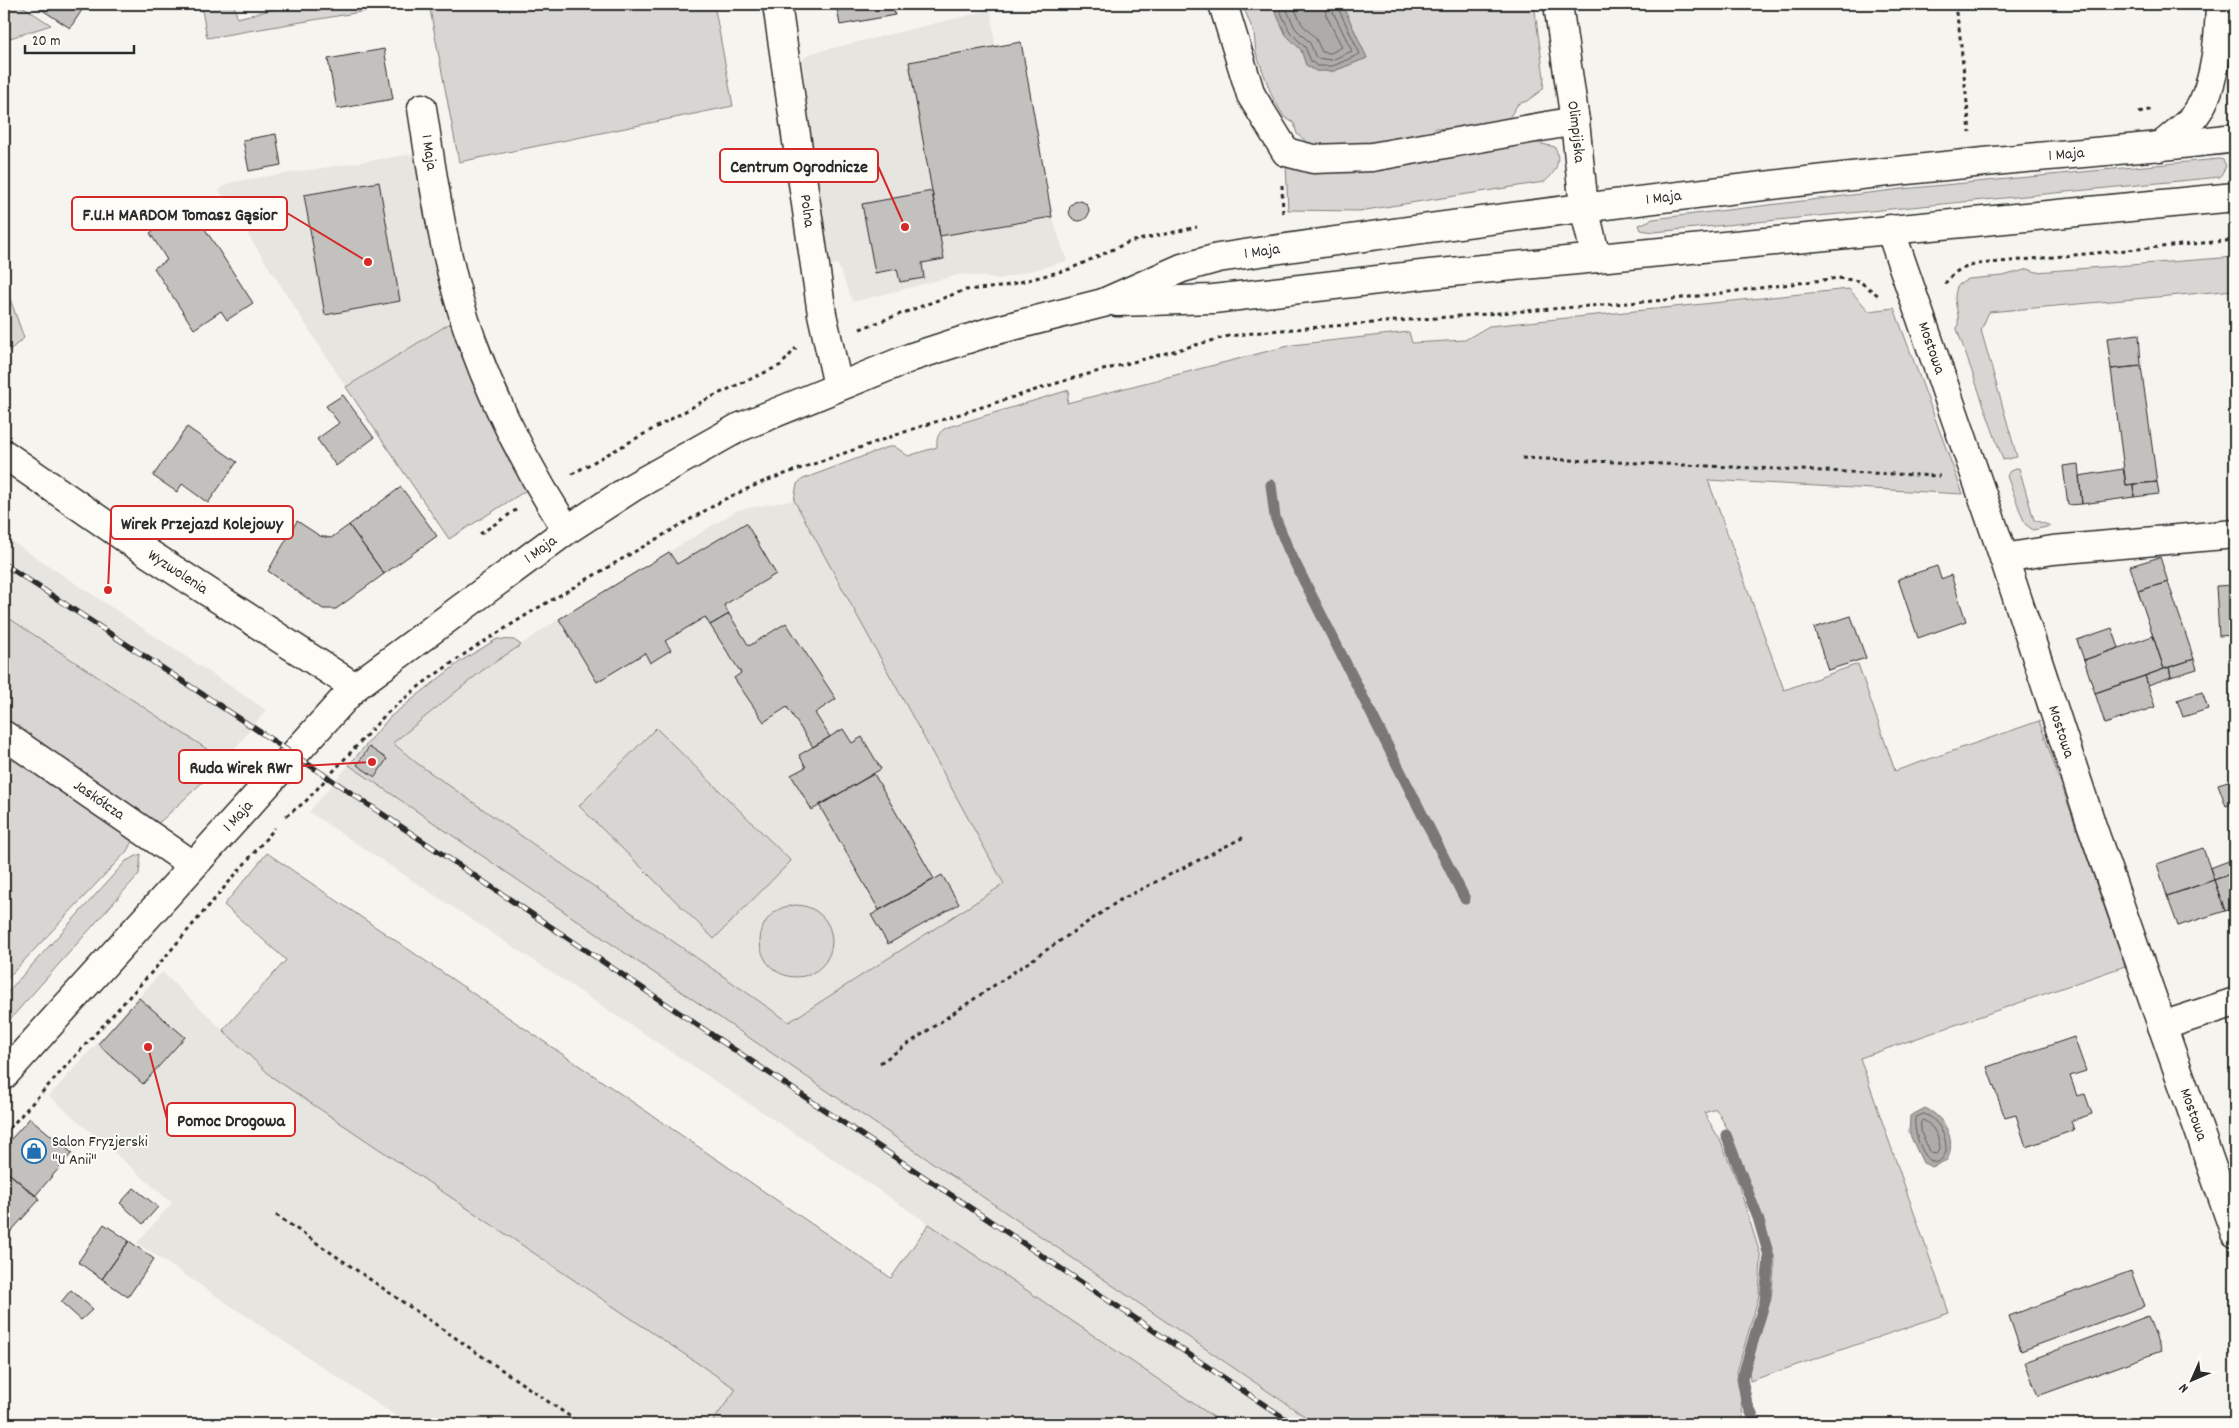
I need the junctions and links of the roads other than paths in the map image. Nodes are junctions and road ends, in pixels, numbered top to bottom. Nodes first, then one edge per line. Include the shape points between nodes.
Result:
1 (777, 4) edge
2 (1224, 4) edge
3 (1558, 4) edge
4 (2220, 4) edge
5 (422, 108) dead end
6 (1575, 122) junction
7 (2235, 138) edge
8 (2160, 148) junction
9 (2235, 197) edge
10 (1584, 207) junction
11 (1890, 229) junction
12 (1596, 258) junction
13 (1103, 303) junction
14 (838, 386) junction
15 (4, 454) edge
16 (567, 530) junction
17 (2235, 534) edge
18 (2004, 558) junction
19 (355, 687) junction
20 (4, 735) edge
21 (193, 865) junction
22 (2235, 1002) edge
23 (2162, 1026) junction
24 (4, 1075) edge
25 (2235, 1233) edge

1 - 14 main road, Polna via 822,314
2 - 6 main road via 1252,95 1286,152 1313,159 1372,157
3 - 6 main road, Olimpijska
4 - 8 main road via 2214,72 2193,118
5 - 16 main road, 1 Maja via 441,227 472,340 497,402 543,492
6 - 10 main road, Olimpijska
7 - 8 main road, 1 Maja
8 - 10 main road, 1 Maja via 1996,160
9 - 11 main road, 1 Maja
10 - 12 main road, Olimpijska
10 - 13 main road, 1 Maja via 1218,258 1182,268
11 - 12 main road, 1 Maja
11 - 18 main road, Mostowa
12 - 13 main road, 1 Maja via 1213,299
13 - 14 main road, 1 Maja via 989,332
14 - 16 main road, 1 Maja via 738,428 633,487
15 - 19 main road, Wyzwolenia via 131,542
16 - 19 main road, 1 Maja
17 - 18 main road via 2053,550
18 - 23 main road, Mostowa
19 - 21 main road, 1 Maja
20 - 21 main road, Jaskółcza
21 - 24 main road, 1 Maja
22 - 23 main road
23 - 25 main road, Mostowa

